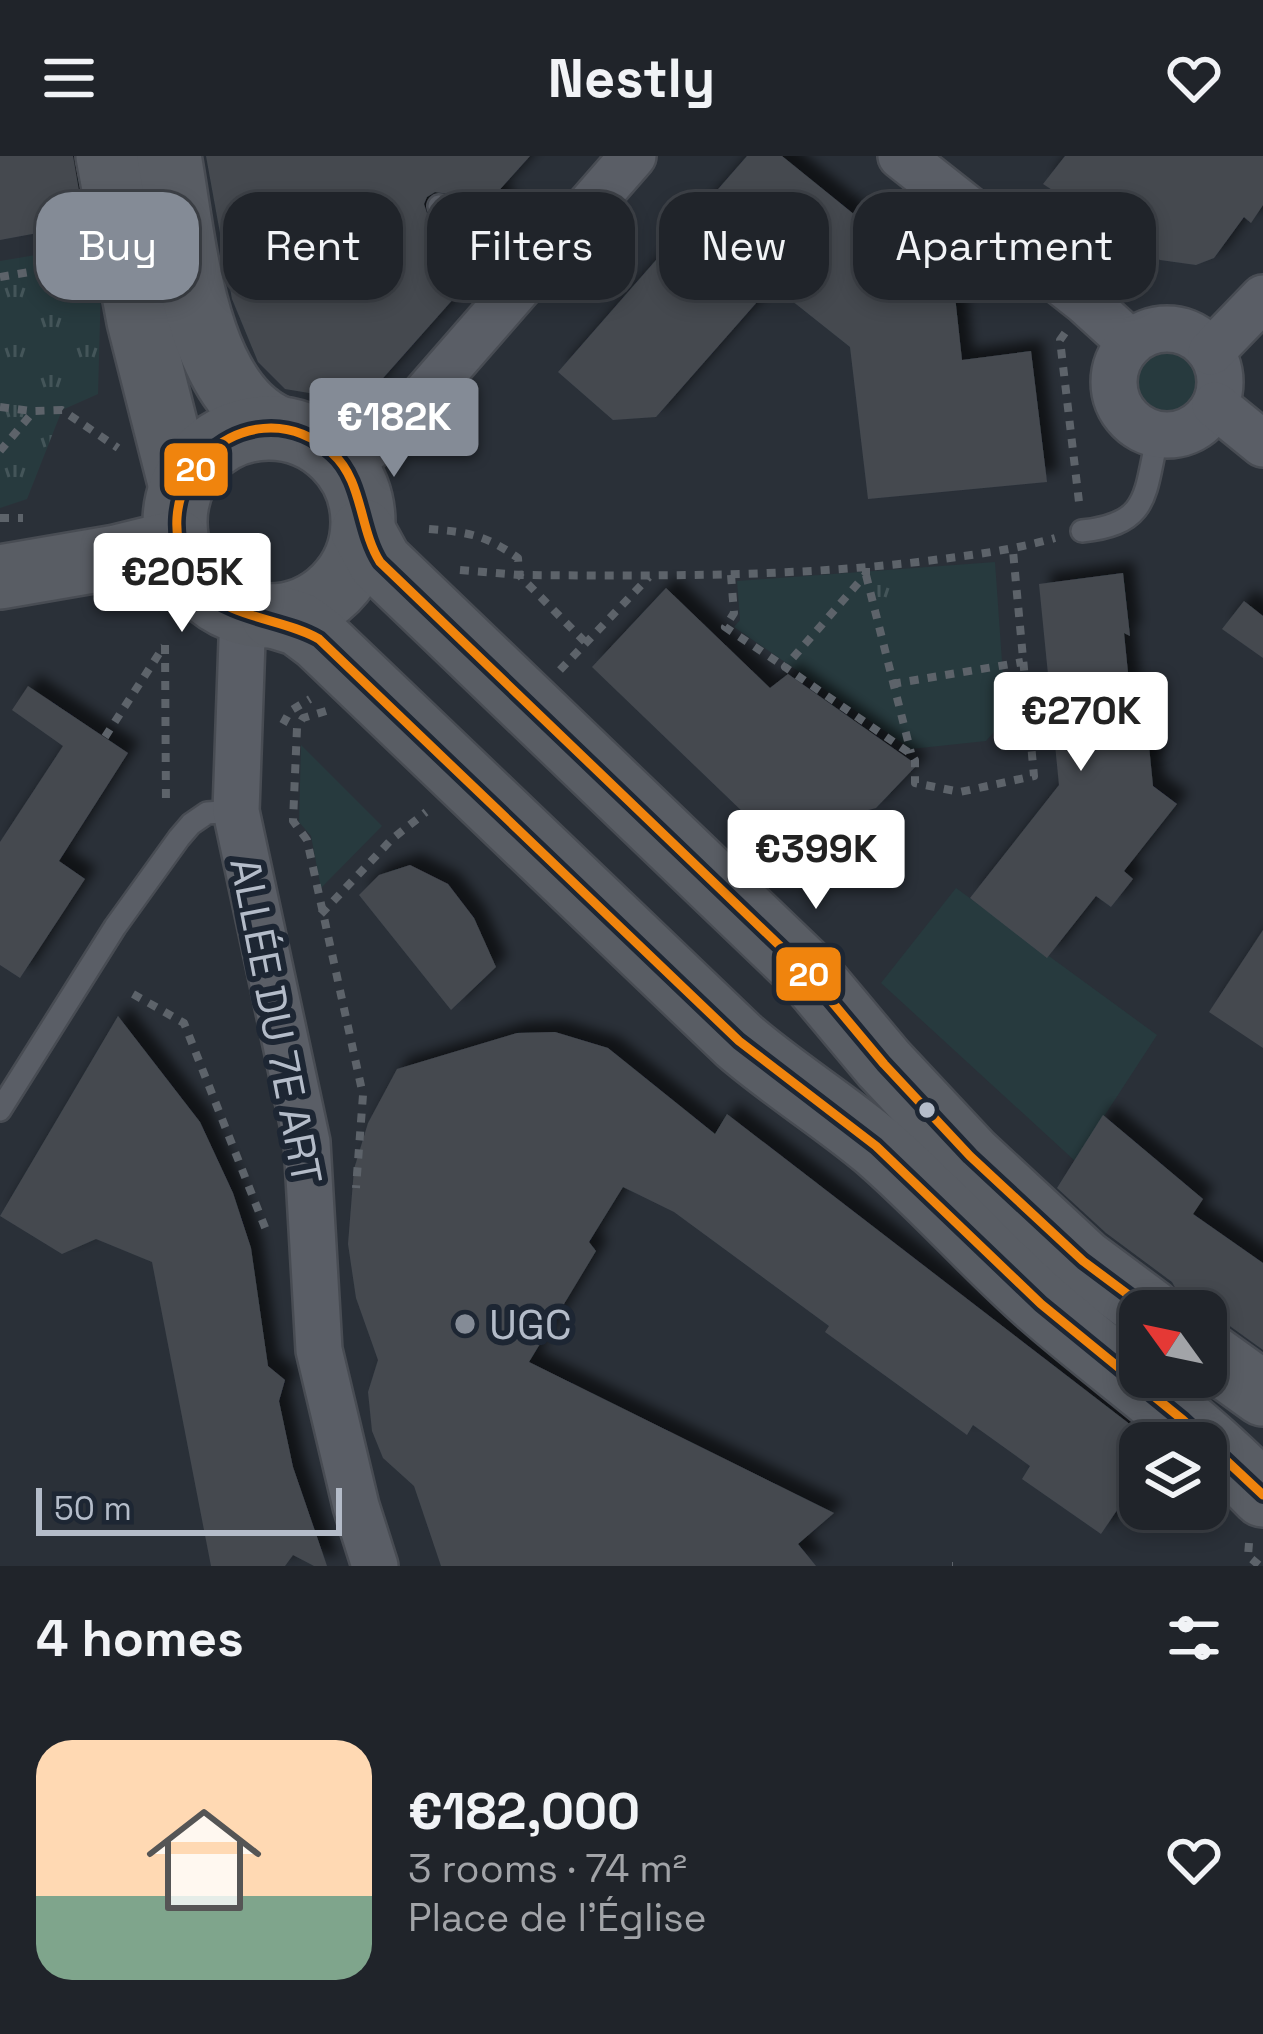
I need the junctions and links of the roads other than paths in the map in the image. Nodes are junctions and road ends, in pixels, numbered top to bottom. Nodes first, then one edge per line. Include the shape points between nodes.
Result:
1 (108, 156) edge
2 (169, 156) edge
3 (633, 156) edge
4 (902, 156) edge
5 (602, 192) edge
6 (1263, 298) edge
7 (508, 300) edge
8 (1131, 343) junction
9 (1211, 352) junction
10 (1215, 405) junction
11 (278, 428) junction
12 (1158, 435) junction
13 (1263, 444) edge
14 (344, 466) junction
15 (179, 514) junction
16 (363, 531) junction
17 (1082, 531) road end
18 (0, 577) edge
19 (260, 615) junction
20 (236, 811) junction
21 (0, 1110) edge
22 (1122, 1290) edge
23 (1227, 1368) edge
24 (1263, 1394) edge
25 (1263, 1495) edge
26 (375, 1566) edge

1 - 15 main road via 158,406 176,455
2 - 11 main road via 198,309 221,374 241,405
3 - 5 street
4 - 8 street
6 - 9 street
7 - 14 street via 396,428
8 - 9 street via 1146,333 1182,331
8 - 12 street via 1114,372 1118,406
9 - 10 street via 1219,369
10 - 12 street via 1192,430
10 - 13 street
11 - 14 main road via 315,440
11 - 15 main road via 242,431 193,466
12 - 17 lane via 1138,511 1116,527
14 - 16 main road
15 - 18 main road
15 - 19 main road via 186,567 202,588
16 - 19 main road via 357,556 328,595 293,613
16 - 22 main road via 380,562 807,972 970,1156
19 - 20 street, ALLÉE DU 7E ART via 242,640
19 - 25 main road via 299,624 363,678 739,1041 881,1150 1040,1303
20 - 21 lane via 207,814 179,838
20 - 26 street, ALLÉE DU 7E ART via 307,1142 320,1350
23 - 24 main road

